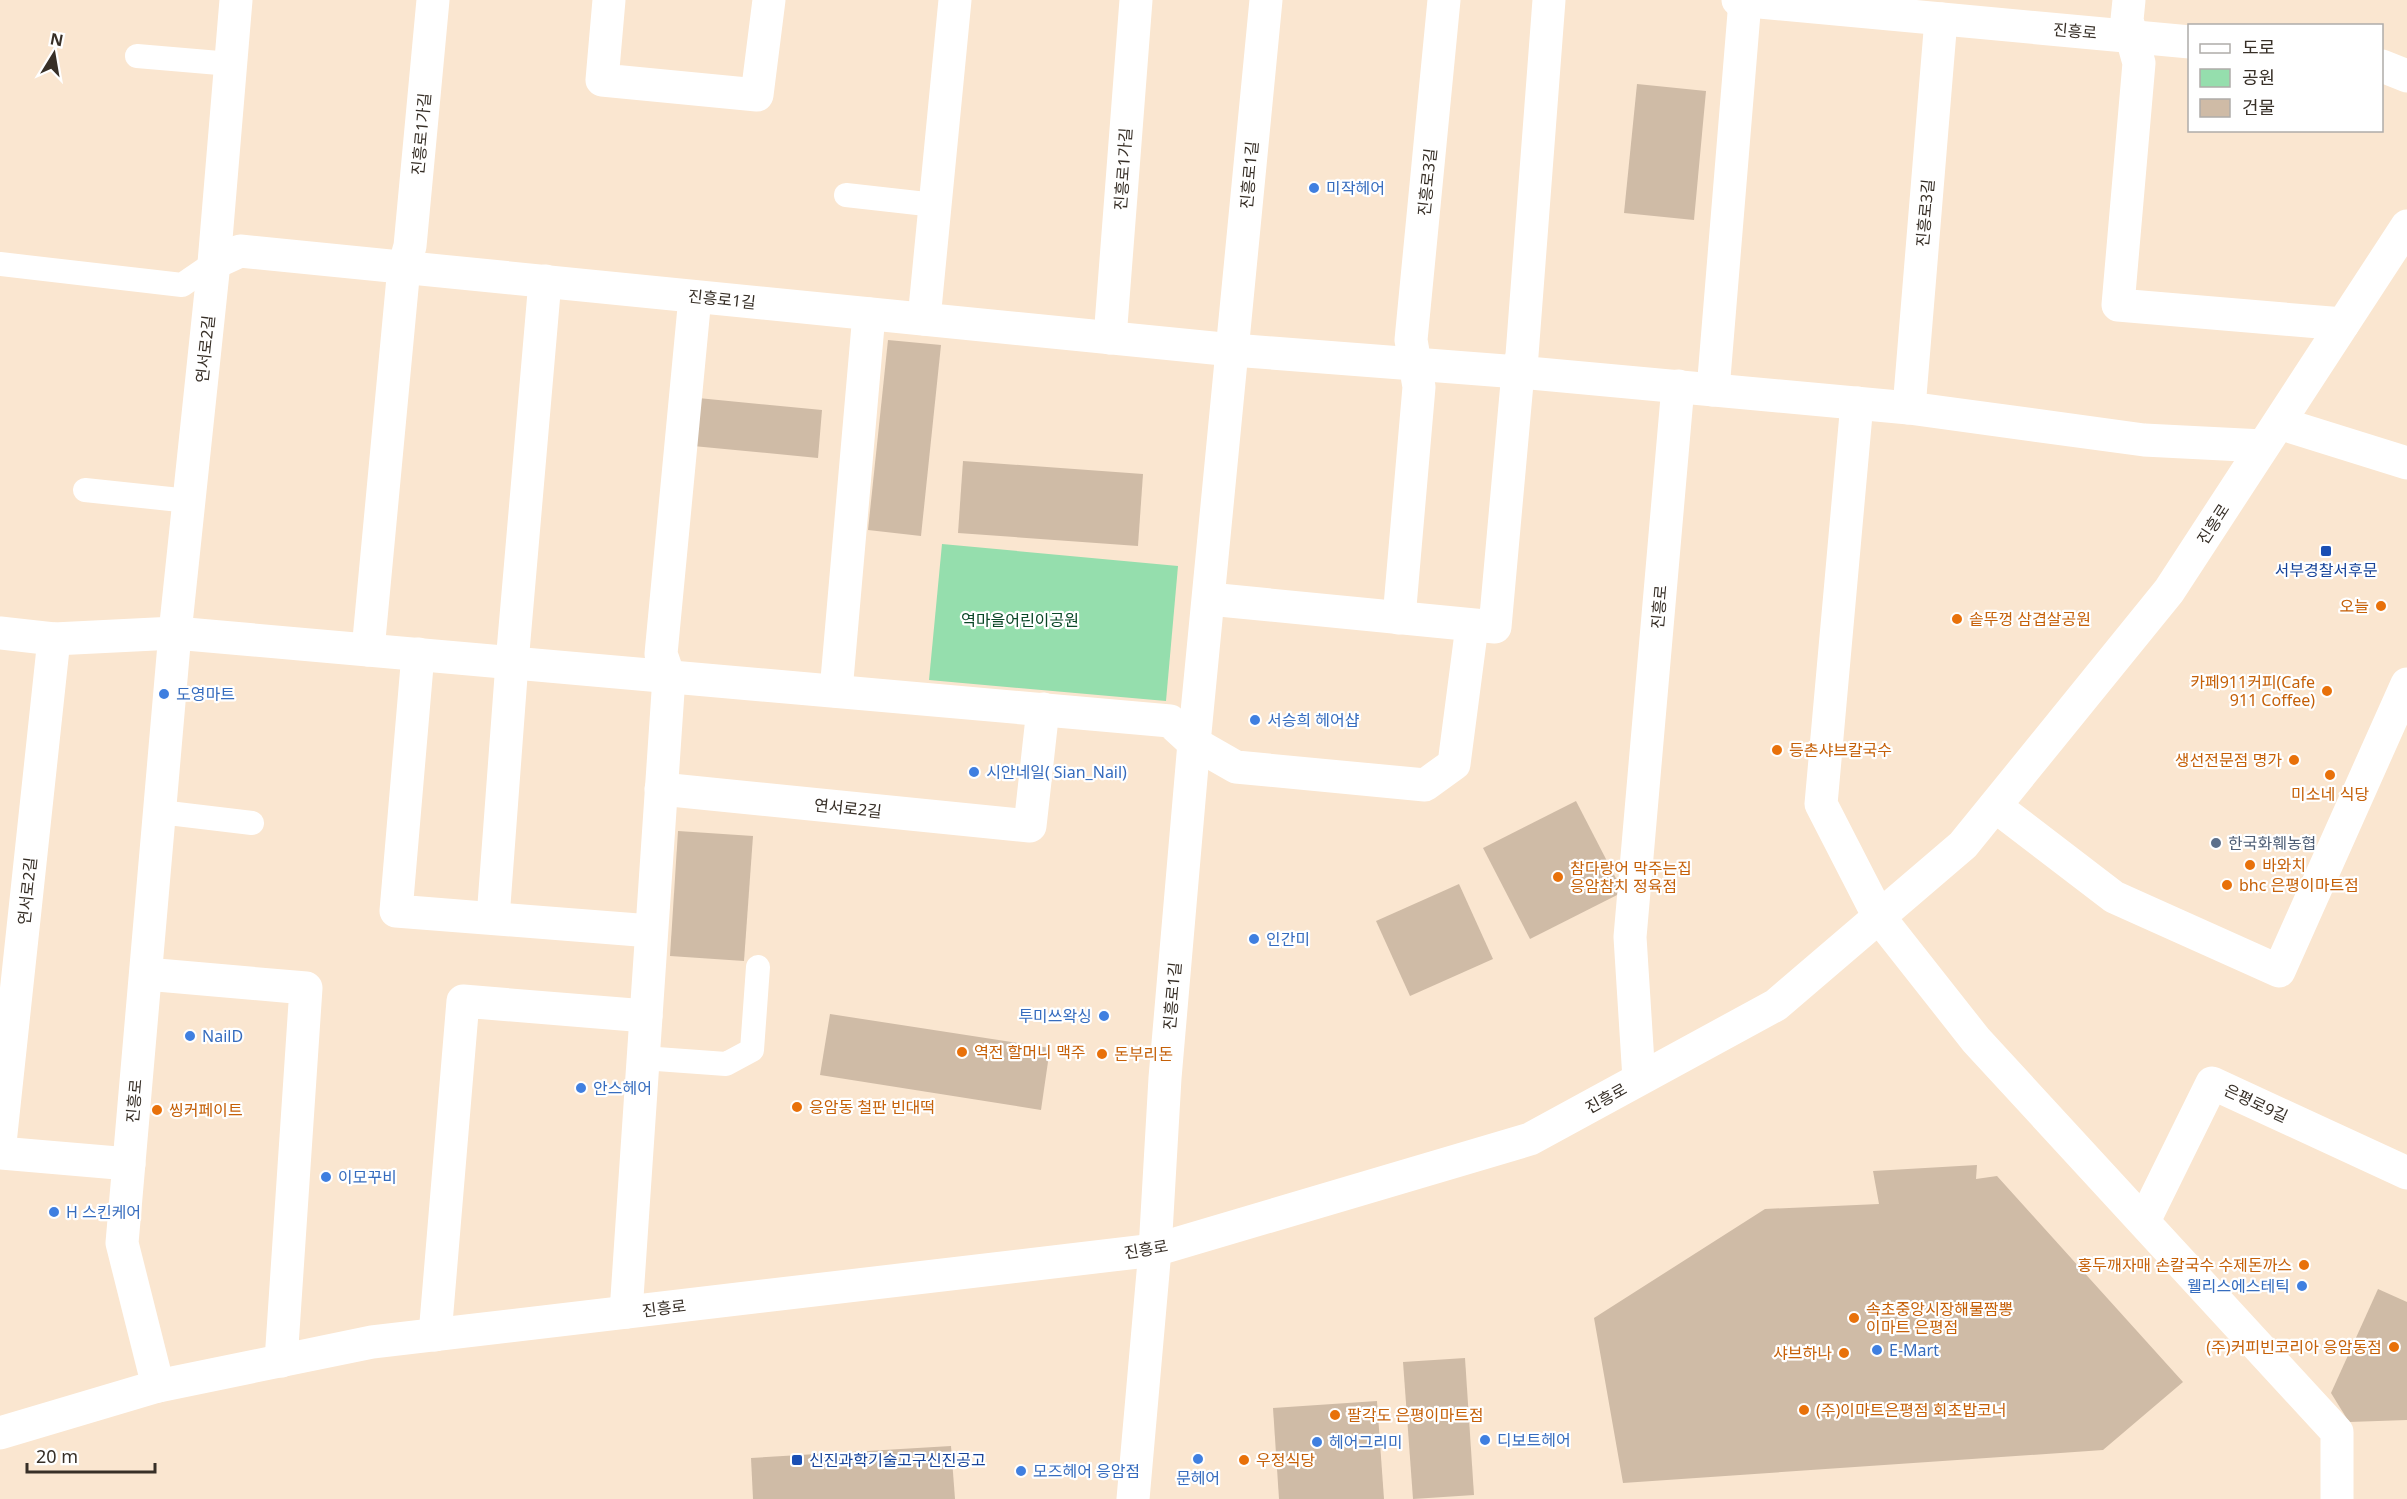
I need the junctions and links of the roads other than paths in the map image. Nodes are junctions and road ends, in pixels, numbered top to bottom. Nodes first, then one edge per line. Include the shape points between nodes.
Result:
1 (236, 0) edge
2 (434, 0) edge
3 (609, 0) edge
4 (769, 0) edge
5 (955, 0) edge
6 (1136, 0) edge
7 (1266, 0) edge
8 (1444, 0) edge
9 (1549, 0) edge
10 (1738, 0) edge
11 (2128, 0) edge
12 (1764, 1) edge
13 (1954, 13) edge
14 (2132, 36) junction
15 (2188, 42) edge
16 (137, 56) dead end
17 (231, 64) junction
18 (2383, 66) edge
19 (2407, 76) edge
20 (846, 195) dead end
21 (935, 205) junction
22 (2407, 226) edge
23 (214, 263) junction
24 (0, 264) edge
25 (404, 267) junction
26 (544, 281) junction
27 (695, 297) junction
28 (869, 314) junction
29 (924, 319) junction
30 (2343, 324) junction
31 (1110, 338) junction
32 (1233, 350) junction
33 (1416, 363) junction
34 (1518, 372) junction
35 (1678, 386) junction
36 (1713, 390) junction
37 (1857, 403) junction
38 (1909, 408) junction
39 (2271, 435) junction
40 (2407, 463) edge
41 (85, 490) dead end
42 (189, 501) junction
43 (1209, 599) junction
44 (1399, 618) junction
45 (1472, 626) junction
46 (0, 633) edge
47 (176, 633) junction
48 (54, 639) junction
49 (368, 650) junction
50 (418, 654) junction
51 (512, 663) junction
52 (669, 677) junction
53 (2407, 684) edge
54 (836, 691) junction
55 (1043, 709) junction
56 (1194, 743) junction
57 (661, 789) junction
58 (1995, 806) junction
59 (160, 812) junction
60 (252, 823) dead end
61 (1879, 917) junction
62 (493, 918) junction
63 (651, 931) junction
64 (758, 967) dead end
65 (146, 974) junction
66 (646, 1016) junction
67 (643, 1058) junction
68 (1639, 1079) junction
69 (0, 1143) edge
70 (0, 1153) edge
71 (129, 1164) junction
72 (2407, 1173) edge
73 (2144, 1221) junction
74 (1155, 1250) junction
75 (626, 1312) junction
76 (435, 1335) junction
77 (281, 1360) junction
78 (158, 1386) junction
79 (0, 1433) edge
80 (1133, 1499) edge
81 (2337, 1499) edge

1 - 17 street, 연서로2길
2 - 25 street, 진흥로1가길 via 410,246
3 - 4 street via 602,80 757,95
5 - 21 street
6 - 31 street, 진흥로1가길
7 - 32 street, 진흥로1길
8 - 33 street, 진흥로3길 via 1411,339
9 - 34 street
10 - 12 street
11 - 14 street via 2127,20
12 - 13 street
12 - 36 street
13 - 14 street, 진흥로
13 - 38 street, 진흥로3길
14 - 15 street, 진흥로
14 - 30 street via 2139,63 2118,305
16 - 17 lane
17 - 23 street, 연서로2길
18 - 19 street
20 - 21 lane
21 - 29 street
22 - 30 street, 진흥로
23 - 24 lane via 182,285
23 - 25 street, 진흥로1길 via 240,251
23 - 42 street, 연서로2길
25 - 26 street, 진흥로1길
25 - 49 street
26 - 27 street, 진흥로1길
26 - 51 street
27 - 28 street, 진흥로1길
27 - 52 street via 661,654
28 - 29 street, 진흥로1길
28 - 54 street
29 - 31 street, 진흥로1길
30 - 39 street, 진흥로
31 - 32 street, 진흥로1길
32 - 33 street
32 - 43 street, 진흥로1길
33 - 34 street
33 - 44 street, 진흥로3길 via 1419,387
34 - 35 street
34 - 45 street via 1495,627
35 - 36 street
35 - 68 street, 진흥로 via 1629,937
36 - 37 street
37 - 38 street
37 - 61 street via 1821,804
38 - 39 street via 2144,440
39 - 40 street
39 - 58 street, 진흥로 via 2169,591
41 - 42 lane
42 - 47 street, 연서로2길
43 - 44 street
43 - 56 street, 진흥로1길
44 - 45 street
45 - 56 street via 1454,764 1425,785 1236,767
46 - 48 street
47 - 48 street
47 - 49 street
47 - 59 street, 연서로2길
48 - 69 street, 연서로2길
49 - 50 street
50 - 51 street
50 - 62 street via 396,911
51 - 52 street
51 - 62 street
52 - 54 street
52 - 57 street
53 - 58 street via 2278,971 2114,897
54 - 55 street
55 - 56 street via 1170,721
55 - 57 street, 연서로2길 via 1030,826
56 - 74 street, 진흥로1길 via 1165,1078
57 - 63 street, 진흥로
58 - 61 street, 진흥로 via 1964,845
59 - 60 lane
59 - 65 street, 진흥로
61 - 68 street, 진흥로 via 1776,1005
61 - 73 street via 1976,1040
62 - 63 street
63 - 66 street, 진흥로
64 - 67 lane via 752,1050 726,1064
65 - 71 street, 진흥로
65 - 77 street via 306,988
66 - 67 street, 진흥로
66 - 76 street via 463,1001
67 - 75 street, 진흥로
68 - 74 street, 진흥로 via 1530,1139
70 - 71 street
71 - 78 street, 진흥로 via 122,1243
72 - 73 street, 은평로9길 via 2212,1083
73 - 81 street via 2337,1432
74 - 75 street, 진흥로
74 - 80 street, 진흥로1길
75 - 76 street, 진흥로
76 - 77 street, 진흥로 via 372,1342
77 - 78 street, 진흥로
78 - 79 street, 진흥로

